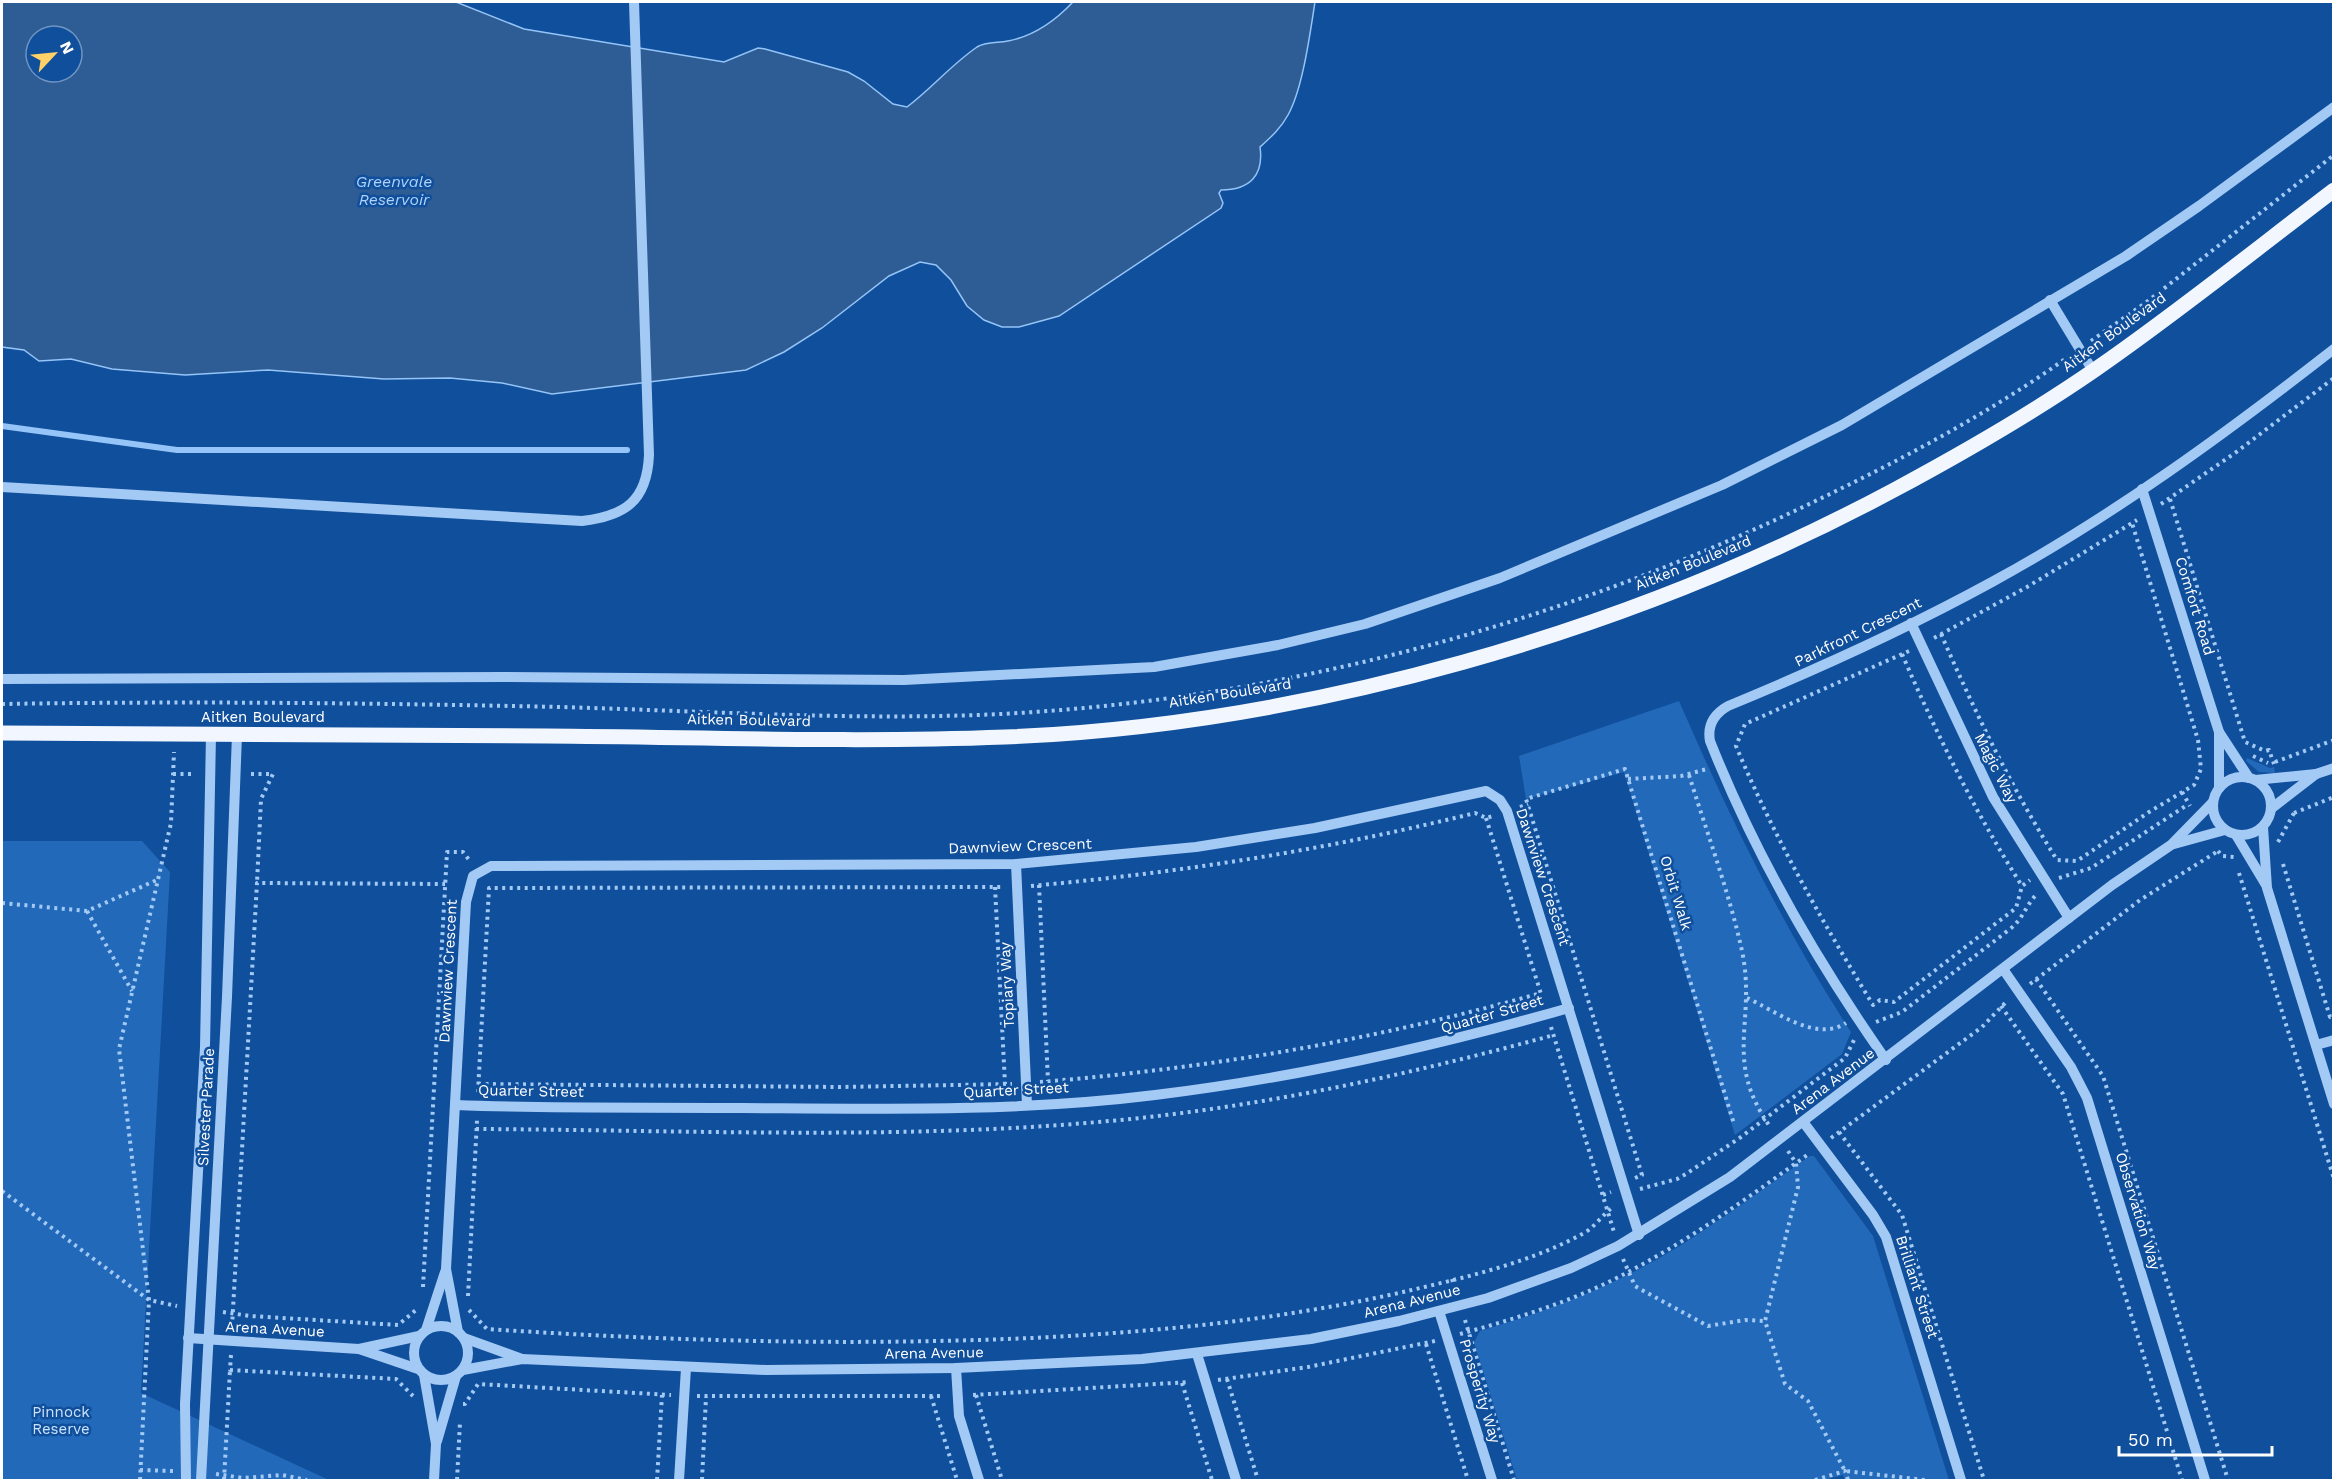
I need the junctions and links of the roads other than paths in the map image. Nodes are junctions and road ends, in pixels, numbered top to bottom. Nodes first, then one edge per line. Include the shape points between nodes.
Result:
1 (634, 2) edge
2 (2334, 107) edge
3 (2334, 190) edge
4 (2050, 300) junction
5 (2334, 349) edge
6 (2093, 371) junction
7 (2, 487) edge
8 (2142, 489) junction
9 (1911, 623) junction
10 (2, 679) edge
11 (2219, 732) junction
12 (2, 733) edge
13 (211, 735) junction
14 (237, 735) junction
15 (2334, 768) edge
16 (2316, 774) junction
17 (2252, 779) junction
18 (2219, 788) junction
19 (2213, 802) junction
20 (2271, 808) junction
21 (2263, 827) junction
22 (2225, 830) junction
23 (2236, 835) junction
24 (2171, 845) junction
25 (1016, 864) junction
26 (2267, 888) junction
27 (2069, 918) junction
28 (2003, 969) junction
29 (1569, 1008) junction
30 (2334, 1040) edge
31 (2316, 1045) junction
32 (1886, 1060) junction
33 (2334, 1104) edge
34 (456, 1105) junction
35 (1028, 1105) junction
36 (1804, 1123) junction
37 (1639, 1235) junction
38 (446, 1269) junction
39 (1439, 1311) junction
40 (423, 1333) junction
41 (461, 1335) junction
42 (188, 1338) junction
43 (208, 1341) junction
44 (359, 1349) junction
45 (1197, 1354) junction
46 (522, 1359) junction
47 (686, 1368) junction
48 (956, 1368) junction
49 (421, 1372) junction
50 (460, 1373) junction
51 (436, 1444) junction
52 (185, 1476) edge
53 (201, 1477) edge
54 (434, 1480) edge
55 (679, 1480) edge
56 (979, 1480) edge
57 (1236, 1480) edge
58 (1492, 1480) edge
59 (1961, 1480) edge
60 (2205, 1480) edge

1 - 7 street via 649,455 645,486 619,513 582,521
2 - 4 street via 2126,256
3 - 6 main road, Aitken Boulevard
4 - 6 street
4 - 10 street via 1842,424 1722,485 1500,578 1365,624 1154,668 904,680
5 - 8 street, Parkfront Crescent via 2248,416
6 - 14 main road, Aitken Boulevard via 1890,492 1708,578 1509,649 1323,695 1165,722 1008,737
8 - 9 street, Parkfront Crescent via 1992,582
8 - 11 street, Comfort Road
9 - 27 street, Magic Way via 1993,796
9 - 32 street, Parkfront Crescent via 1854,653 1718,712 1709,735 1786,904 1820,963
11 - 17 street, Comfort Road
11 - 18 street, Comfort Road
12 - 13 main road, Aitken Boulevard
13 - 14 main road, Aitken Boulevard
13 - 42 street, Silvester Parade via 205,1047
14 - 43 street, Silvester Parade
15 - 16 street
16 - 17 street
16 - 20 street
17 - 18 street via 2232,779
17 - 20 street via 2268,792
18 - 19 street
19 - 22 street via 2216,818
19 - 24 street, Arena Avenue
20 - 21 street
21 - 23 street via 2255,833
21 - 26 street
22 - 23 street
22 - 24 street, Arena Avenue
23 - 26 street
24 - 27 street, Arena Avenue
25 - 29 street, Dawnview Crescent via 1127,856 1239,841 1486,791 1507,811
25 - 34 street, Dawnview Crescent via 501,866 478,871 470,882 466,902
25 - 35 street, Topiary Way
26 - 31 street
27 - 28 street, Arena Avenue
28 - 32 street, Arena Avenue
28 - 60 street, Observation Way via 2087,1098
29 - 35 street, Quarter Street via 1332,1068 1154,1095
29 - 37 street, Dawnview Crescent
30 - 31 street
31 - 33 street
32 - 36 street, Arena Avenue
34 - 35 street, Quarter Street via 887,1109
34 - 38 street, Dawnview Crescent
36 - 37 street, Arena Avenue via 1730,1177
36 - 59 street, Brilliant Street via 1886,1237
37 - 39 street, Arena Avenue via 1540,1281
38 - 40 street, Dawnview Crescent via 427,1306
38 - 41 street, Dawnview Crescent
39 - 45 street, Arena Avenue via 1311,1339
39 - 58 street, Prosperity Way
40 - 41 street via 442,1326
40 - 44 street, Arena Avenue
40 - 49 street via 414,1352
41 - 46 street, Arena Avenue
41 - 50 street via 469,1354
42 - 43 street, Arena Avenue
42 - 52 street, Silvester Parade
43 - 44 street, Arena Avenue
43 - 53 street, Silvester Parade
44 - 49 street, Arena Avenue
45 - 48 street, Arena Avenue
45 - 57 street
46 - 47 street, Arena Avenue
46 - 50 street, Arena Avenue
47 - 48 street, Arena Avenue
47 - 55 street
48 - 56 street via 959,1416
49 - 50 street via 440,1381
49 - 51 street
50 - 51 street
51 - 54 street

